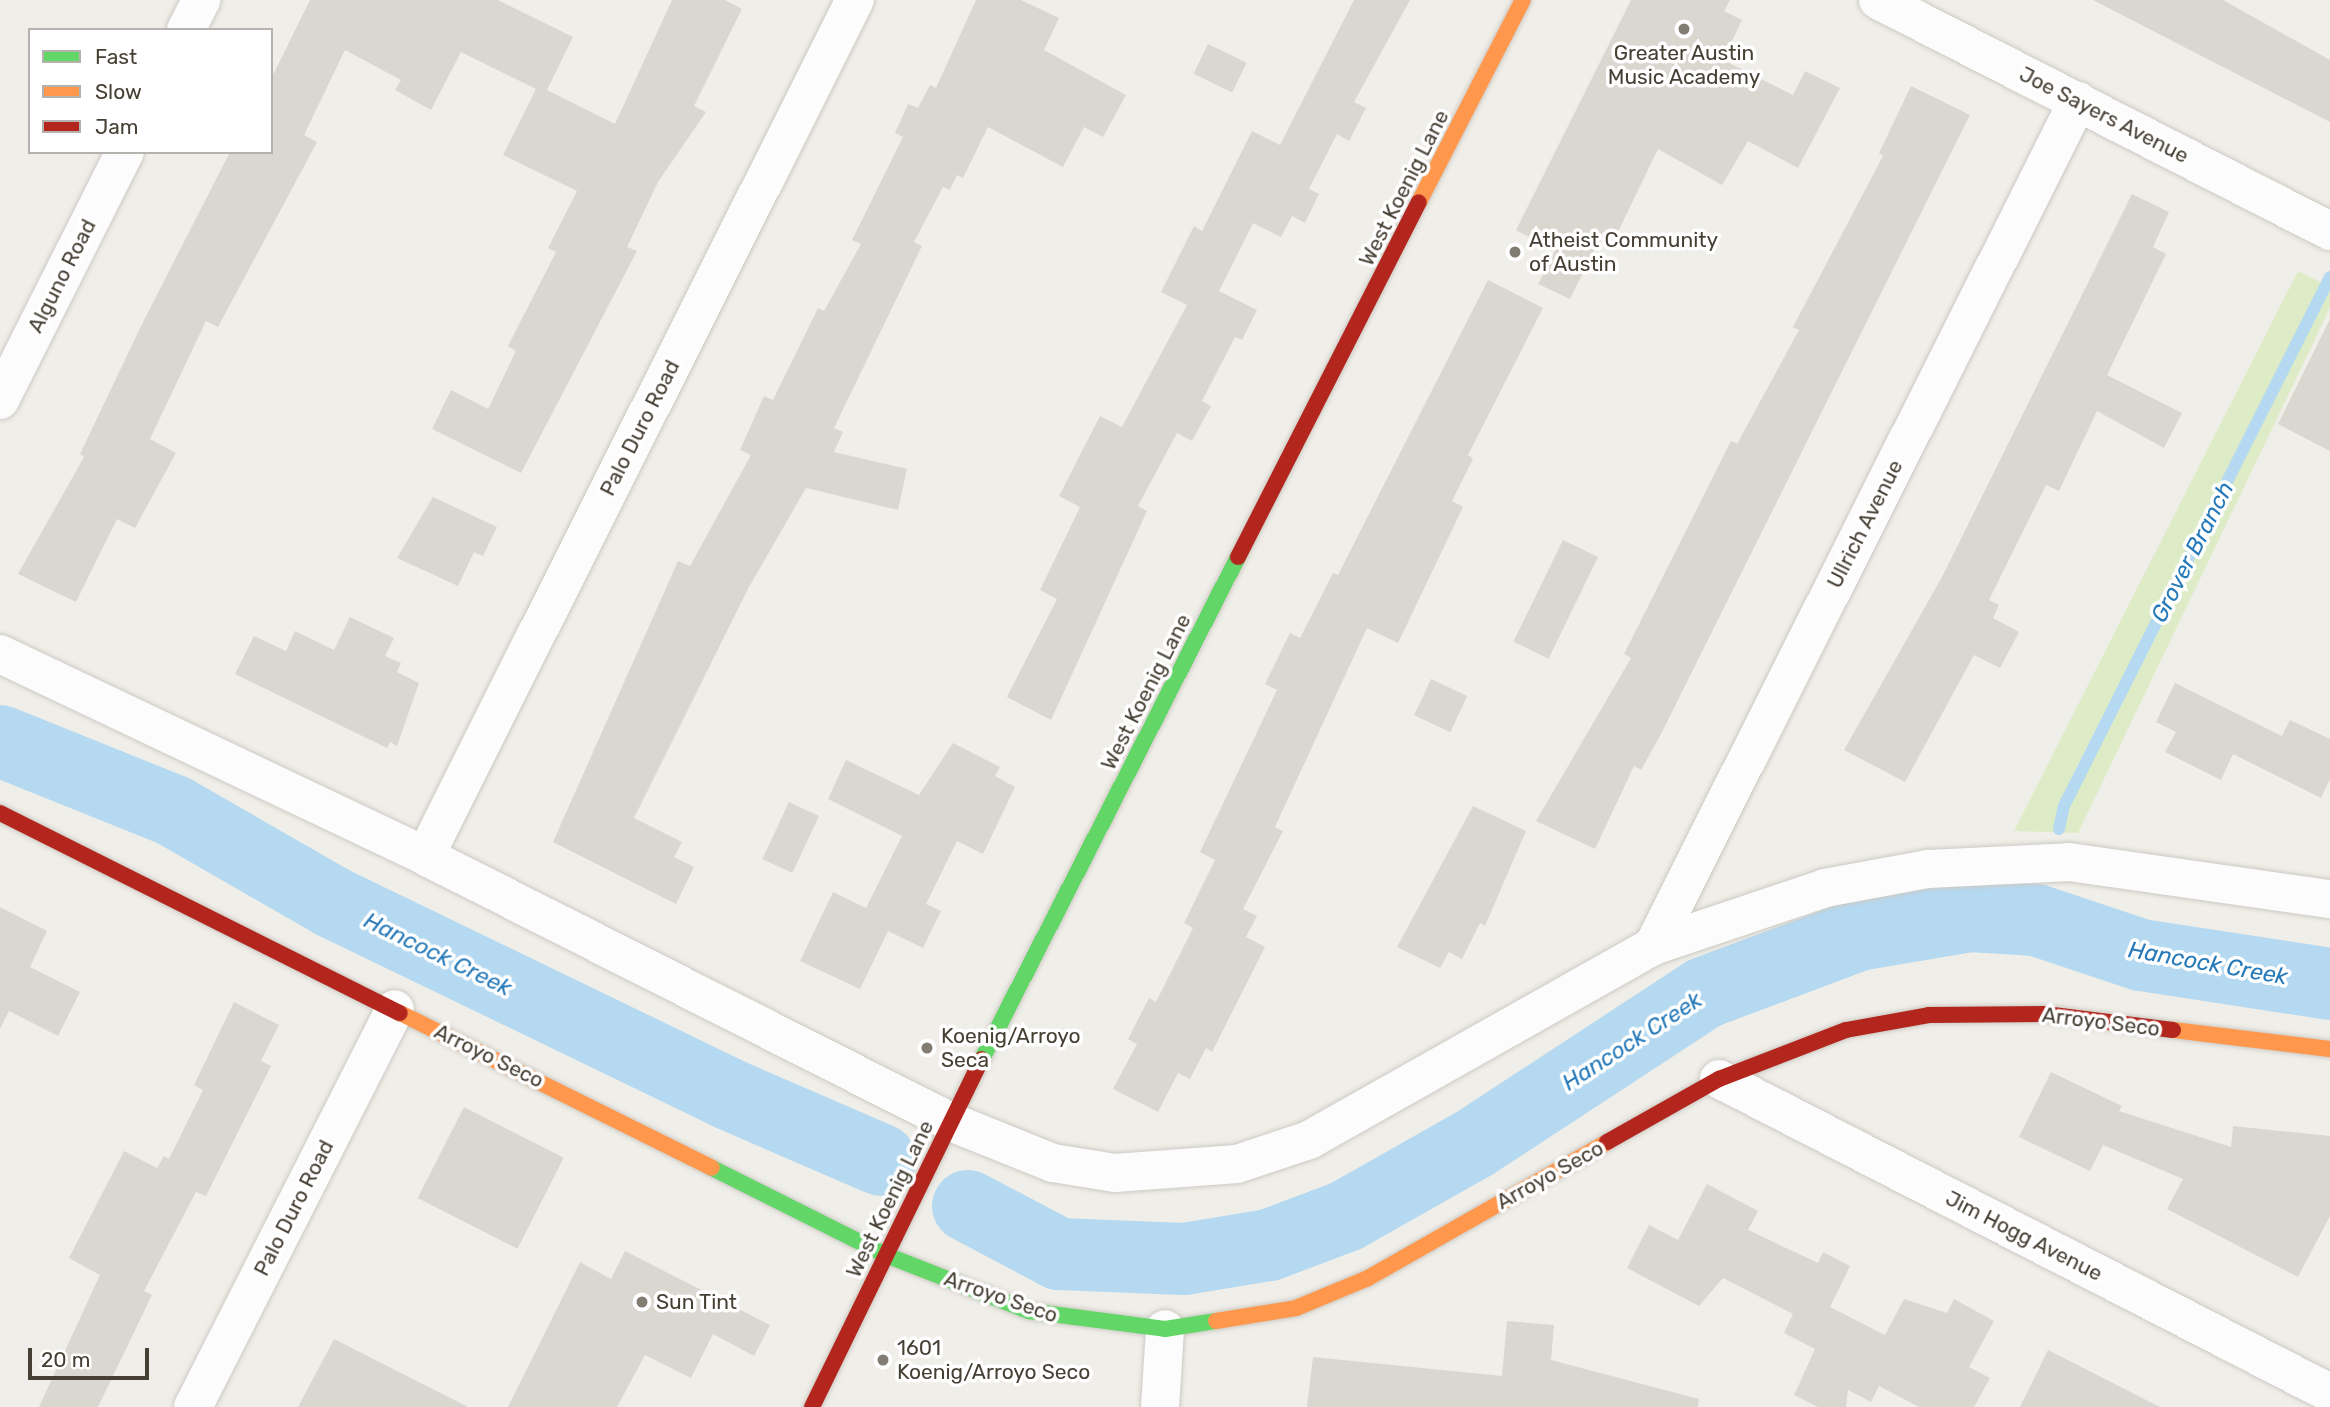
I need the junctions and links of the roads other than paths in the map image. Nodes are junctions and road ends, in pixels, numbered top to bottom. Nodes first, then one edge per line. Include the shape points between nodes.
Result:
1 (201, 0) edge
2 (855, 0) edge
3 (1523, 0) edge
4 (1878, 0) edge
5 (187, 28) edge
6 (2078, 102) junction
7 (124, 154) edge
8 (2330, 231) edge
9 (0, 400) edge
10 (0, 654) edge
11 (0, 813) edge
12 (425, 856) junction
13 (2330, 899) edge
14 (1653, 946) junction
15 (394, 1009) junction
16 (2330, 1049) edge
17 (1718, 1079) junction
18 (951, 1122) junction
19 (886, 1255) junction
20 (1165, 1329) junction
21 (2330, 1393) edge
22 (193, 1407) edge
23 (812, 1407) edge
24 (1160, 1407) edge

1 - 5 street
2 - 12 street, Palo Duro Road
3 - 18 street, West Koenig Lane
4 - 6 street, Joe Sayers Avenue
6 - 8 street, Joe Sayers Avenue
6 - 14 street, Ullrich Avenue
7 - 9 street, Alguno Road
10 - 12 street
11 - 15 street, Arroyo Seco
12 - 18 street
13 - 14 street via 2069,862 1975,865 1825,888
14 - 18 street via 1309,1140 1237,1164 1115,1173 1053,1163
15 - 19 street, Arroyo Seco
15 - 22 street, Palo Duro Road
16 - 17 street, Arroyo Seco via 1980,1012 1846,1030
17 - 20 street, Arroyo Seco via 1368,1278 1296,1308
17 - 21 street, Jim Hogg Avenue
18 - 19 street, West Koenig Lane
19 - 20 street, Arroyo Seco via 1029,1311
19 - 23 street, West Koenig Lane
20 - 24 street

